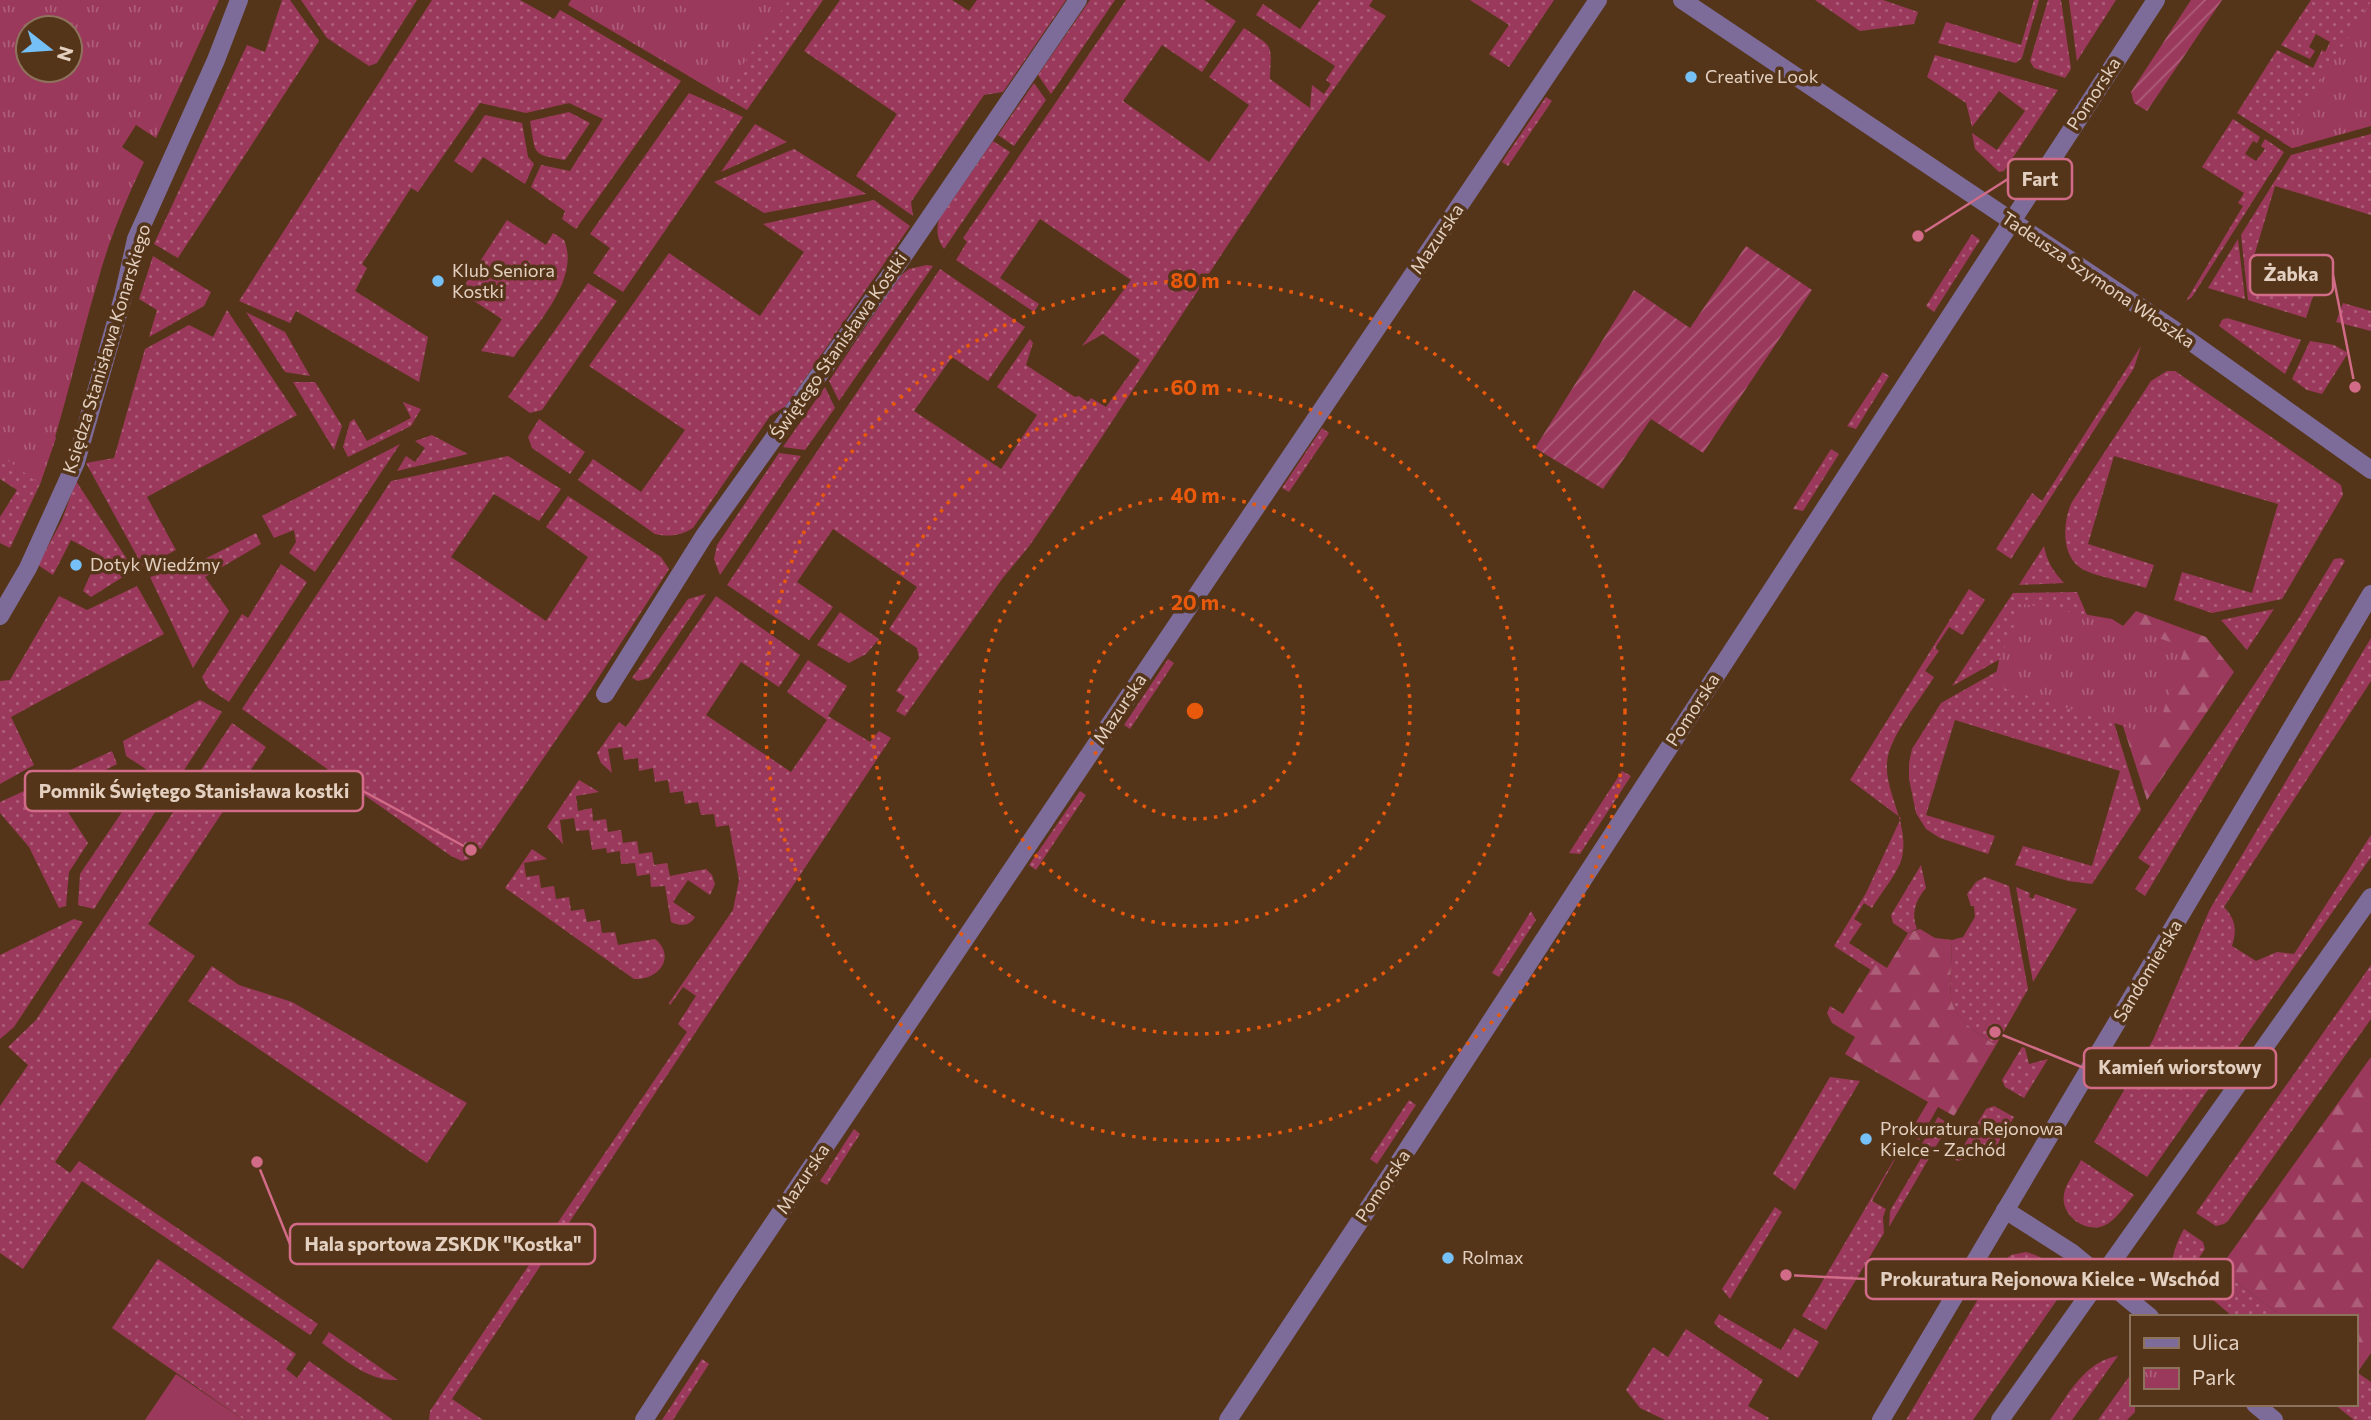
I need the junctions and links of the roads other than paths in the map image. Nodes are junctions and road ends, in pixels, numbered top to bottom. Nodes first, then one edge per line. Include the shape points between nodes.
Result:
1 (239, 0) edge
2 (1078, 0) edge
3 (1598, 0) edge
4 (1682, 0) edge
5 (2156, 0) edge
6 (2010, 221) junction
7 (2371, 470) edge
8 (2371, 594) edge
9 (0, 616) edge
10 (605, 694) dead end
11 (2371, 897) edge
12 (2005, 1210) junction
13 (2102, 1276) junction
14 (2148, 1315) edge
15 (2257, 1406) edge
16 (645, 1420) edge
17 (1228, 1420) edge
18 (1881, 1420) edge
19 (2000, 1420) edge
20 (2274, 1420) edge

1 - 9 street, Księdza Stanisława Konarskiego via 136,239 76,462 28,568
2 - 10 street, Świętego Stanisława Kostki via 704,536
3 - 16 street, Mazurska
4 - 6 street, Tadeusza Szymona Włoszka
5 - 6 street, Pomorska
6 - 7 street, Tadeusza Szymona Włoszka via 2173,329
6 - 17 street, Pomorska
8 - 12 street, Sandomierska
11 - 13 street
12 - 13 street
12 - 18 street, Sandomierska
13 - 14 street
13 - 19 street
15 - 20 street

